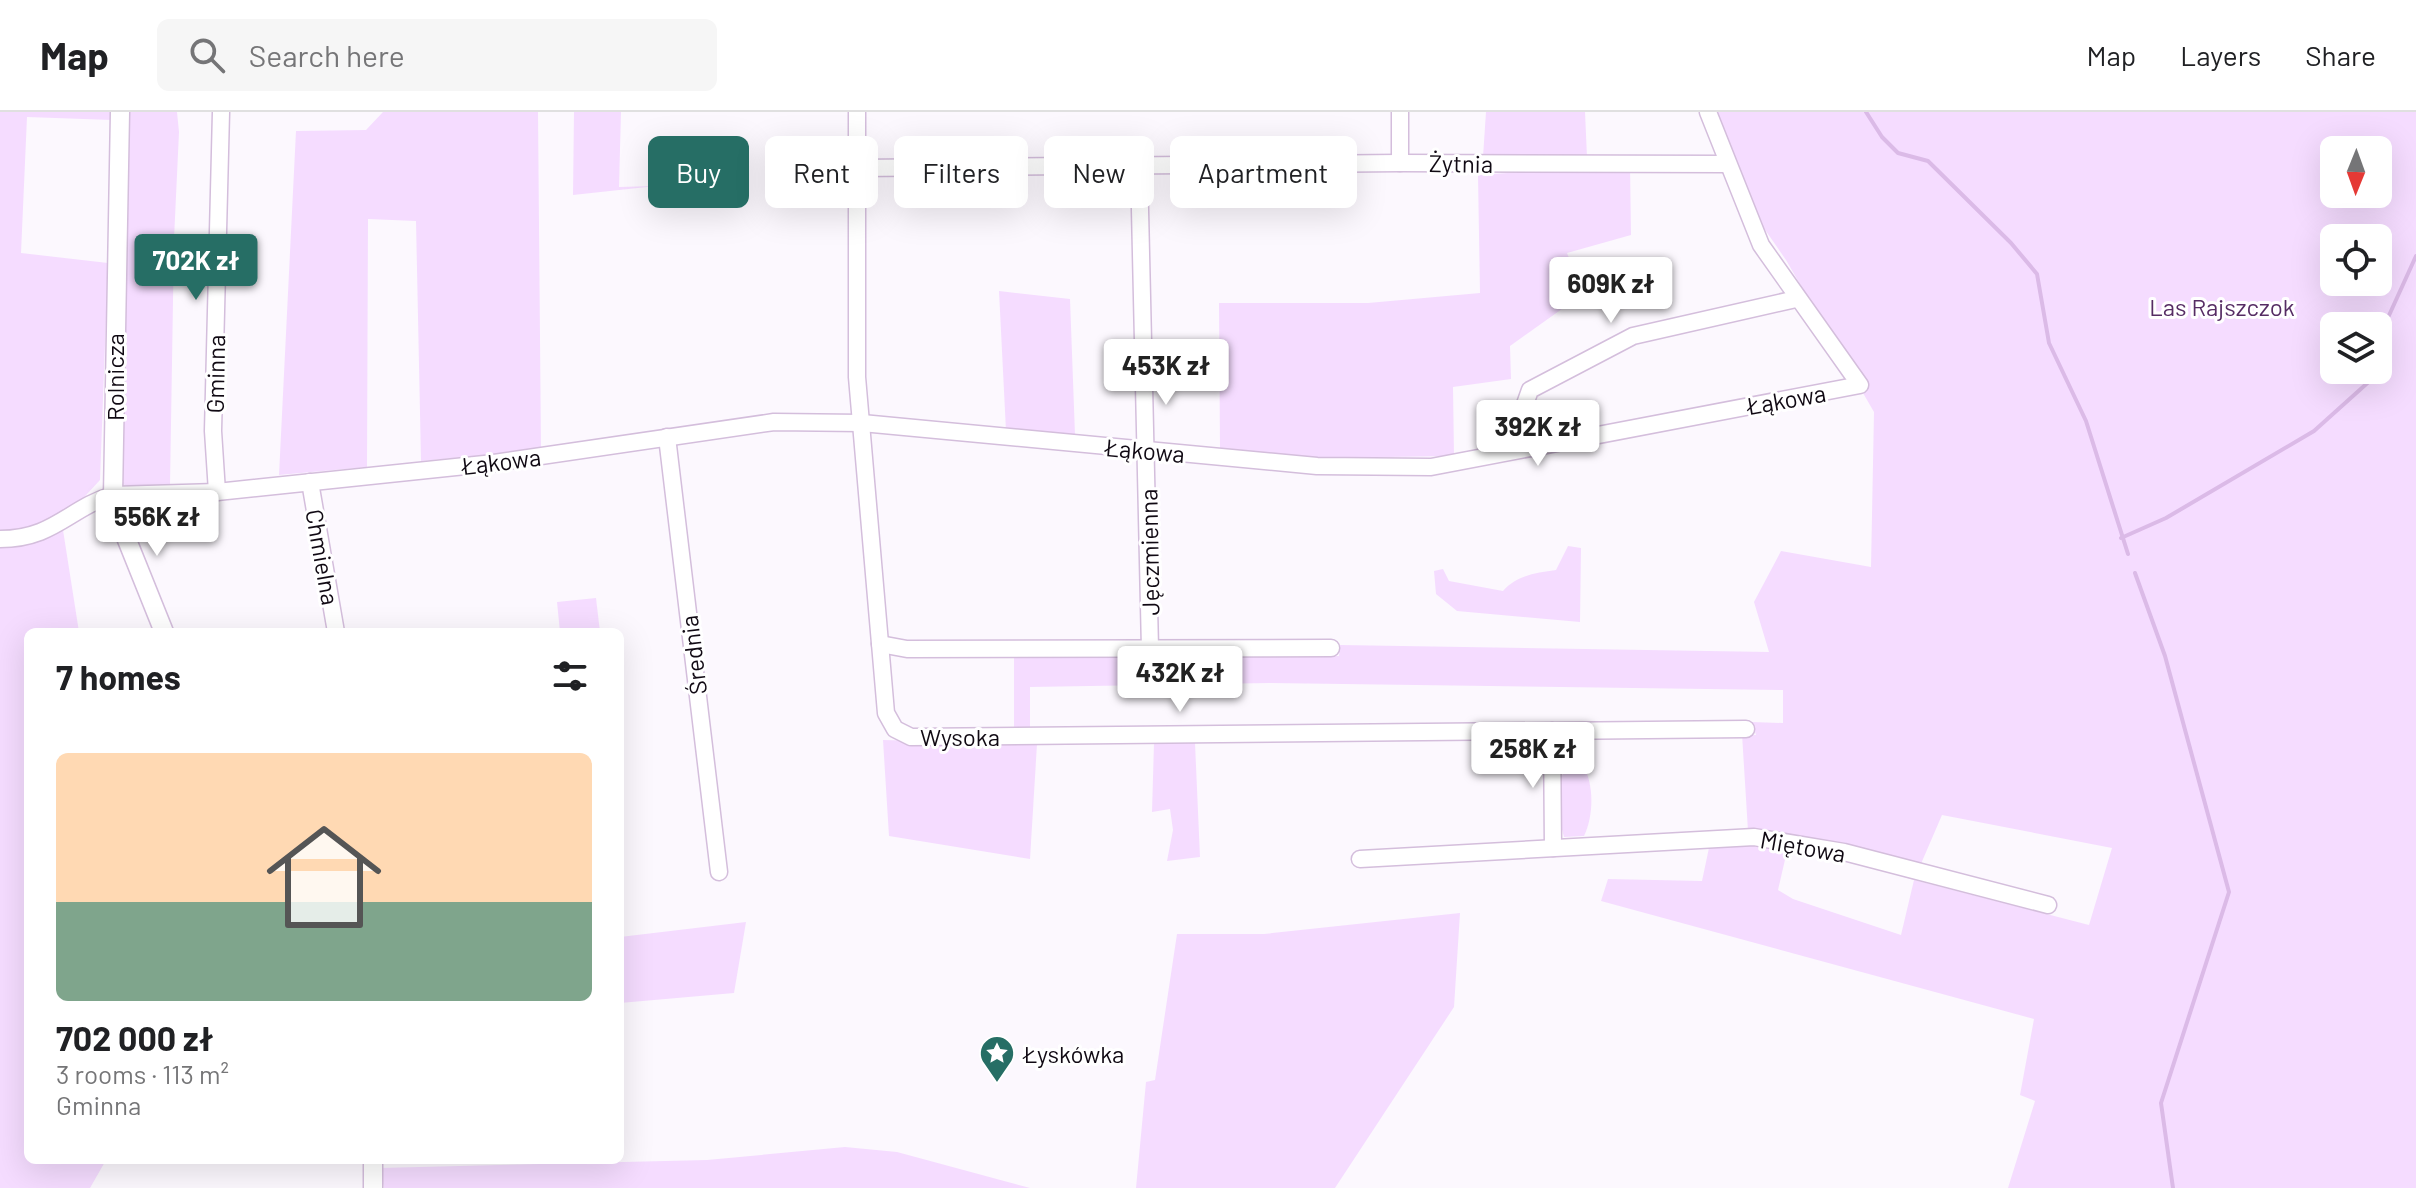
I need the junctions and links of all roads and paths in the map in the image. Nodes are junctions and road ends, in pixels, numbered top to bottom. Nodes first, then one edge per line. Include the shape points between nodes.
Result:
1 (120, 112) edge
2 (221, 112) edge
3 (857, 112) edge
4 (1400, 112) edge
5 (1708, 112) edge
6 (857, 136) edge
7 (1400, 163) junction
8 (1727, 164) junction
9 (1154, 166) edge
10 (1044, 167) edge
11 (878, 168) edge
12 (858, 208) edge
13 (1140, 208) edge
14 (1796, 299) junction
15 (862, 423) junction
16 (667, 437) junction
17 (1532, 448) junction
18 (1147, 450) junction
19 (310, 482) junction
20 (217, 492) junction
21 (113, 495) junction
22 (0, 539) edge
23 (162, 628) edge
24 (335, 628) edge
25 (880, 644) junction
26 (1331, 648) dead end
27 (1150, 649) junction
28 (1746, 729) dead end
29 (1552, 731) junction
30 (1553, 848) junction
31 (1360, 859) dead end
32 (719, 872) dead end
33 (2048, 905) dead end
34 (373, 1164) edge
35 (373, 1188) edge

1 - 21 street, Rolnicza
2 - 20 street, Gminna via 213,431
3 - 6 street, Wysoka
4 - 7 street
5 - 8 street, Łąkowa
7 - 8 street, Żytnia
7 - 9 street, Żytnia
8 - 14 street, Łąkowa via 1761,245
10 - 11 street, Żytnia
12 - 15 street, Wysoka via 857,377
13 - 18 street, Jęczmienna
14 - 17 street via 1633,336 1530,390 1524,407
14 - 17 street, Łąkowa via 1860,385
15 - 16 street, Łąkowa via 774,422
15 - 18 street, Łąkowa
15 - 25 street, Wysoka
16 - 19 street, Łąkowa via 494,463
16 - 32 street, Średnia
17 - 18 street, Łąkowa via 1431,467 1377,468
18 - 27 street, Jęczmienna
19 - 20 street, Łąkowa
19 - 24 street, Chmielna
20 - 21 street, Łąkowa
21 - 22 street via 57,526 23,539
21 - 23 street, Rolnicza
25 - 27 street via 907,649
25 - 29 street, Wysoka via 886,713 895,729 911,737
26 - 27 street
28 - 29 street, Wysoka
29 - 30 street
30 - 31 street, Miętowa
30 - 33 street, Miętowa via 1754,837 1844,852
34 - 35 street

